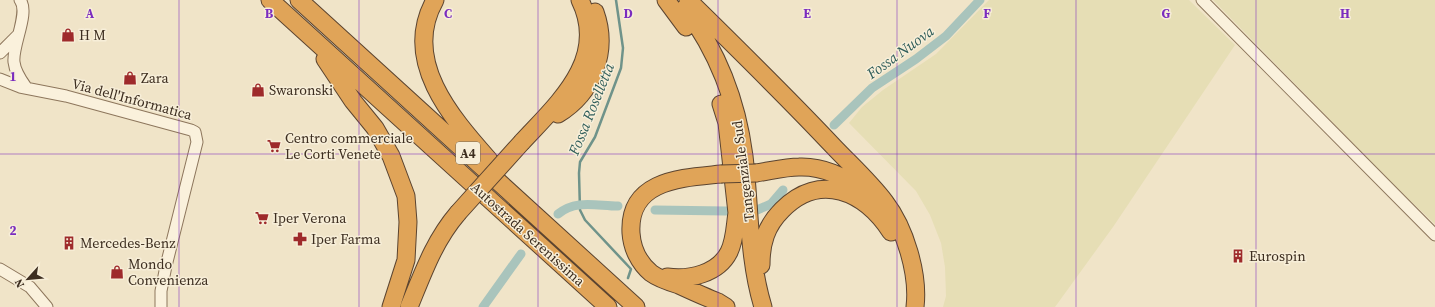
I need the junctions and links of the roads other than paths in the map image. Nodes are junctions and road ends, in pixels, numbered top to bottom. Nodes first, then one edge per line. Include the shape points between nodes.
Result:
1 (20, 0) edge
2 (270, 0) edge
3 (299, 0) edge
4 (435, 0) edge
5 (580, 0) edge
6 (589, 0) edge
7 (666, 0) edge
8 (678, 0) edge
9 (688, 0) edge
10 (1202, 0) edge
11 (18, 34) junction
12 (312, 38) junction
13 (2, 48) edge
14 (0, 79) edge
15 (26, 87) junction
16 (539, 125) junction
17 (737, 213) junction
18 (543, 222) junction
19 (1435, 235) edge
20 (903, 237) junction
21 (0, 269) edge
22 (651, 273) junction
23 (47, 307) edge
24 (161, 307) edge
25 (391, 307) edge
26 (409, 307) edge
27 (608, 307) edge
28 (636, 307) edge
29 (726, 307) edge
30 (751, 307) edge
31 (762, 307) edge
32 (768, 307) edge
33 (912, 307) edge
34 (915, 307) edge

1 - 11 street via 24,11
2 - 12 highway, Autostrada Serenissima / A4
3 - 18 highway, Autostrada Serenissima / A4
4 - 18 highway, A4 via 424,29 429,74 439,97 473,143
5 - 16 highway, A4 via 588,28 586,55 580,73
6 - 16 highway, A4 via 600,38 593,76 583,93 567,109
7 - 17 highway, Tangenziale Sud via 692,38 713,78 727,123
8 - 31 highway, Tangenziale Sud via 709,44 721,68 739,122 752,252
9 - 20 highway via 770,81 885,202
10 - 19 street
11 - 13 street
11 - 15 street via 14,62 16,71
12 - 25 highway, A4 via 353,101 375,128 400,177 406,196 406,260
12 - 27 highway, Autostrada Serenissima / A4
14 - 15 street, Via dell'Informatica
15 - 24 street, Via dell'Informatica via 195,132 198,142 166,266
16 - 26 highway, A4, bridge via 445,228 433,249
17 - 22 highway via 729,252 711,270 688,278 668,278
17 - 30 highway, Tangenziale Sud
18 - 28 highway, Autostrada Serenissima / A4
20 - 22 highway, bridge via 877,202 846,178 827,172 800,167 684,178 665,182 651,190 639,202 632,218 632,240 639,259
20 - 34 highway via 914,270 917,294
21 - 23 street via 30,287
22 - 29 highway
32 - 33 highway via 761,259 766,233 773,219 787,205 805,192 823,189 844,192 862,201 881,217 894,237 902,257

